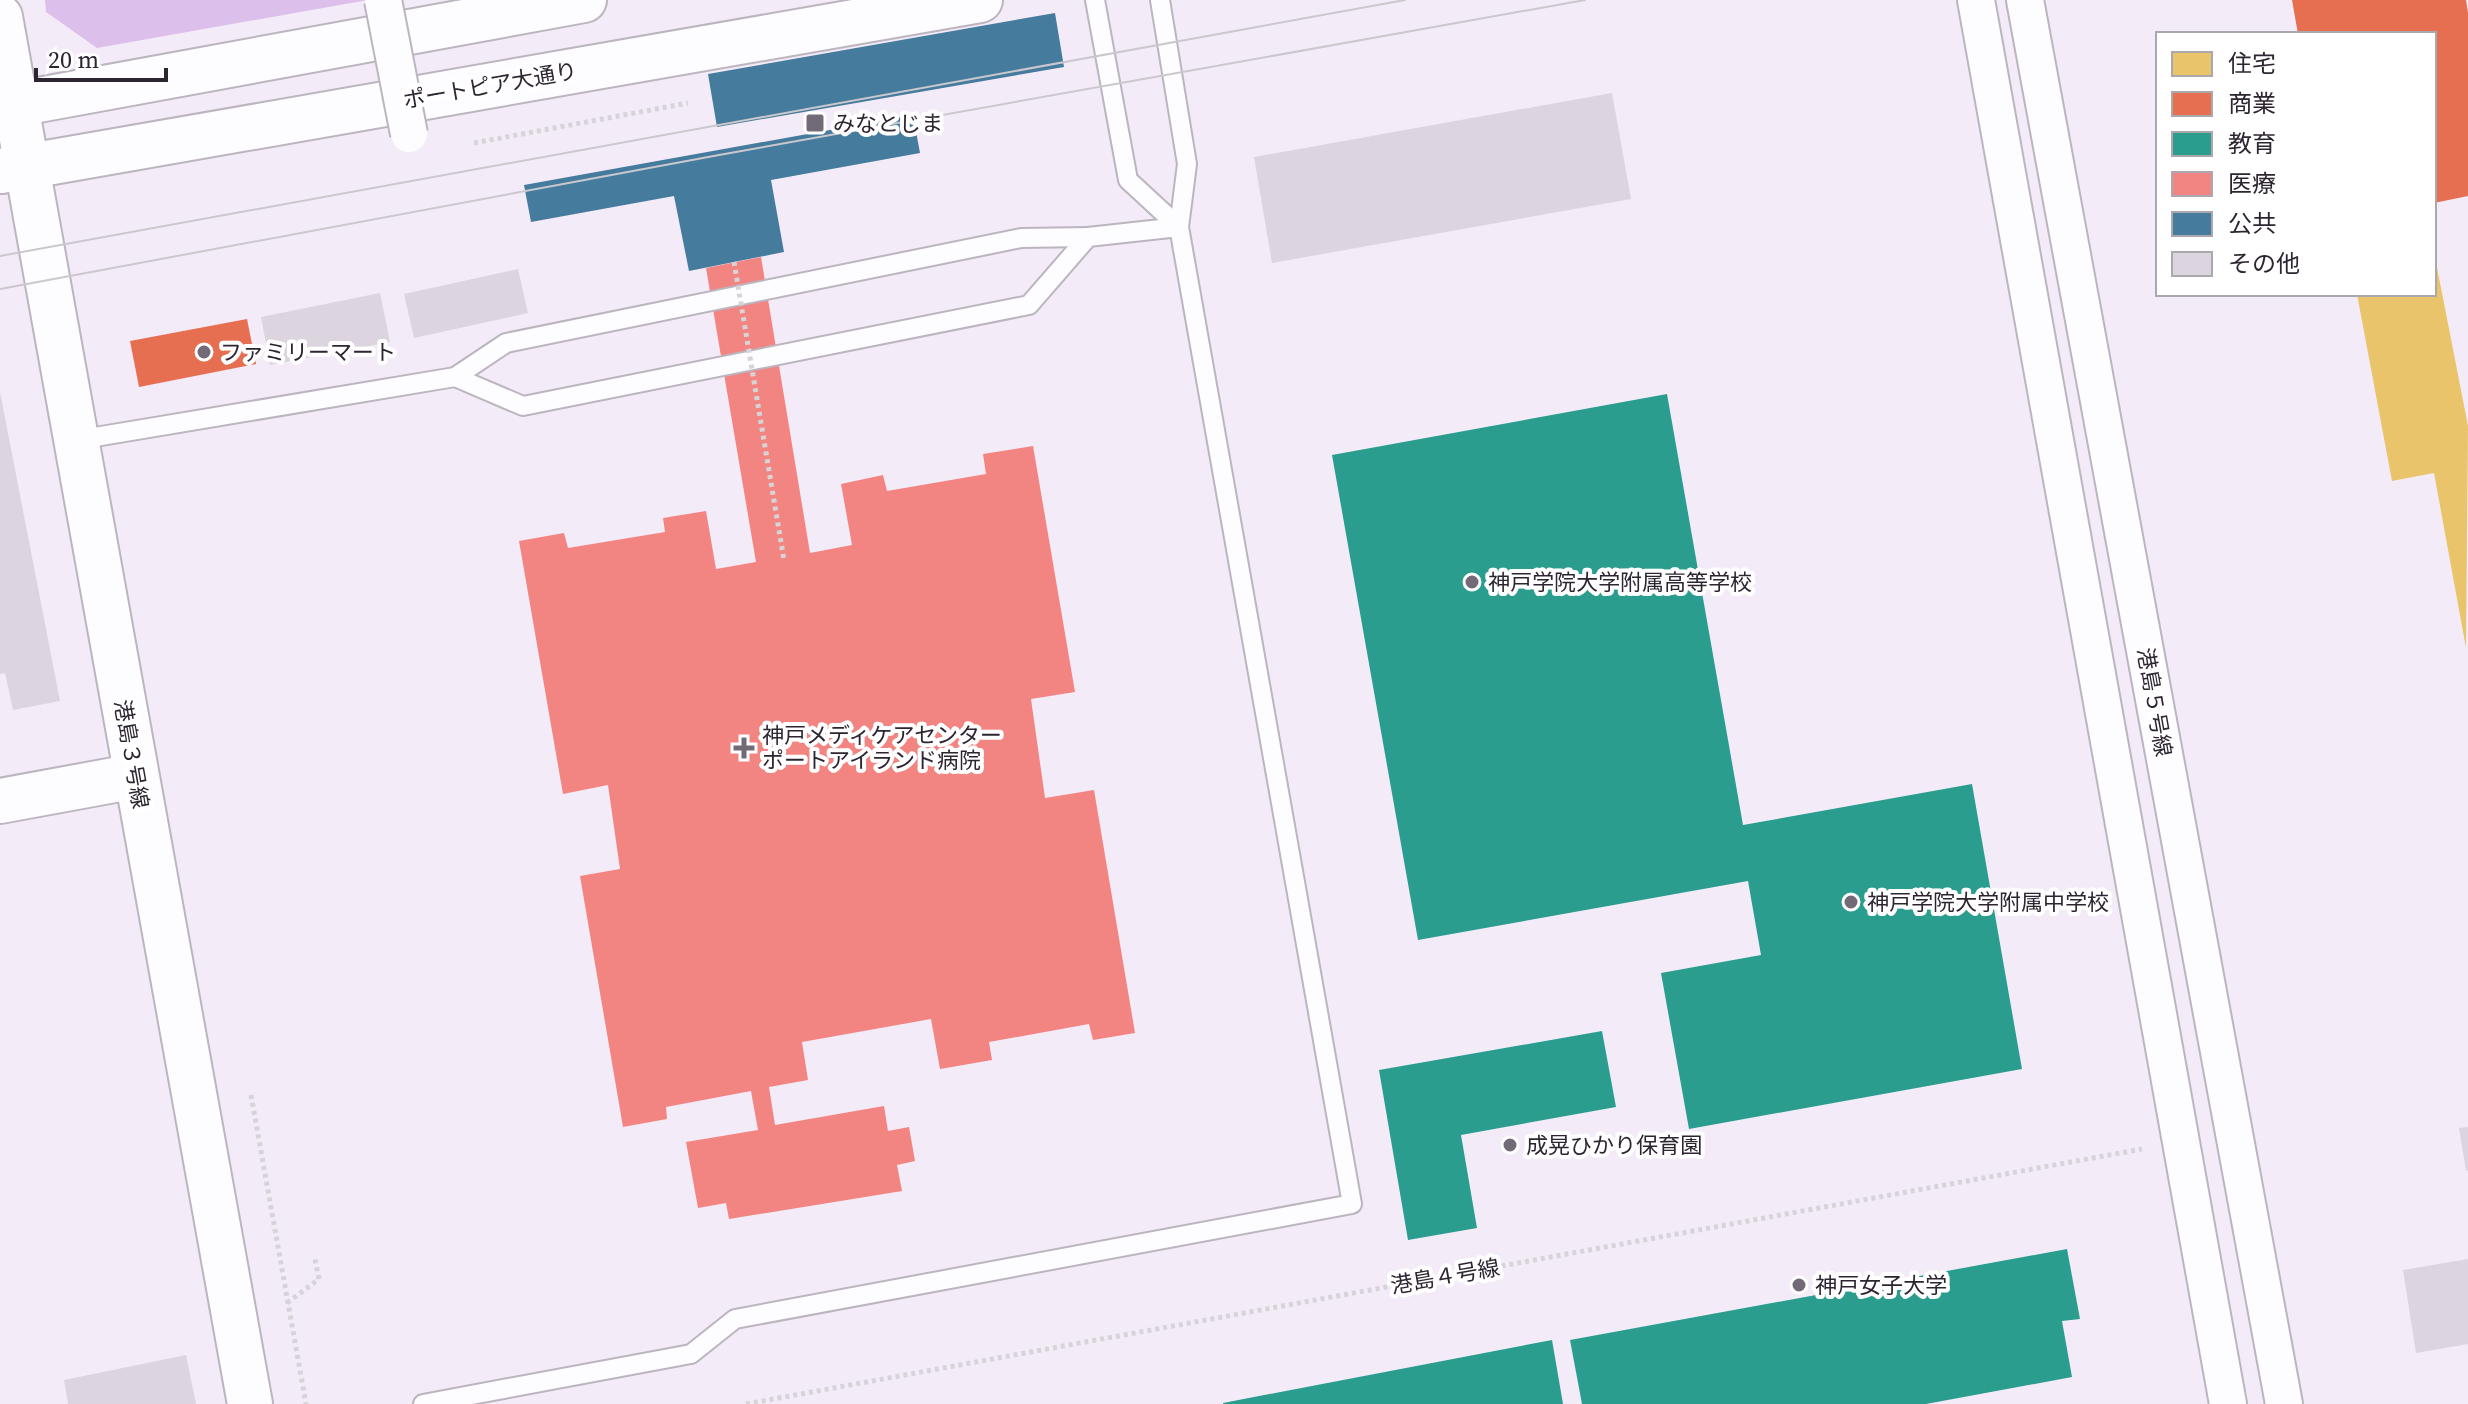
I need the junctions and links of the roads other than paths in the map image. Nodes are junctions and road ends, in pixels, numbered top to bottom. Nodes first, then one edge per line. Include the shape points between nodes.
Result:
1 (383, 0) edge
2 (584, 0) edge
3 (980, 0) edge
4 (1095, 0) edge
5 (1160, 0) edge
6 (1976, 0) edge
7 (2025, 0) edge
8 (0, 17) edge
9 (8, 105) edge
10 (409, 134) dead end
11 (14, 168) edge
12 (1179, 227) junction
13 (1088, 237) junction
14 (455, 377) junction
15 (77, 440) junction
16 (136, 776) junction
17 (0, 801) edge
18 (250, 1404) edge
19 (423, 1404) edge
20 (2228, 1404) edge
21 (2284, 1404) edge

1 - 10 street, bridge
2 - 9 street
3 - 11 street, ポートピア大通り
4 - 12 lane via 1128,180
5 - 12 lane via 1187,164
6 - 20 street
7 - 21 street, 港島５号線
8 - 9 street, 港島３号線
9 - 11 street, 港島３号線
11 - 15 street, 港島３号線
12 - 13 lane
12 - 19 lane via 1352,1204 735,1319 691,1354
13 - 14 lane via 1021,238 506,343
13 - 14 lane via 1029,305 523,406
14 - 15 lane
15 - 16 street, 港島３号線
16 - 17 street
16 - 18 street, 港島３号線

